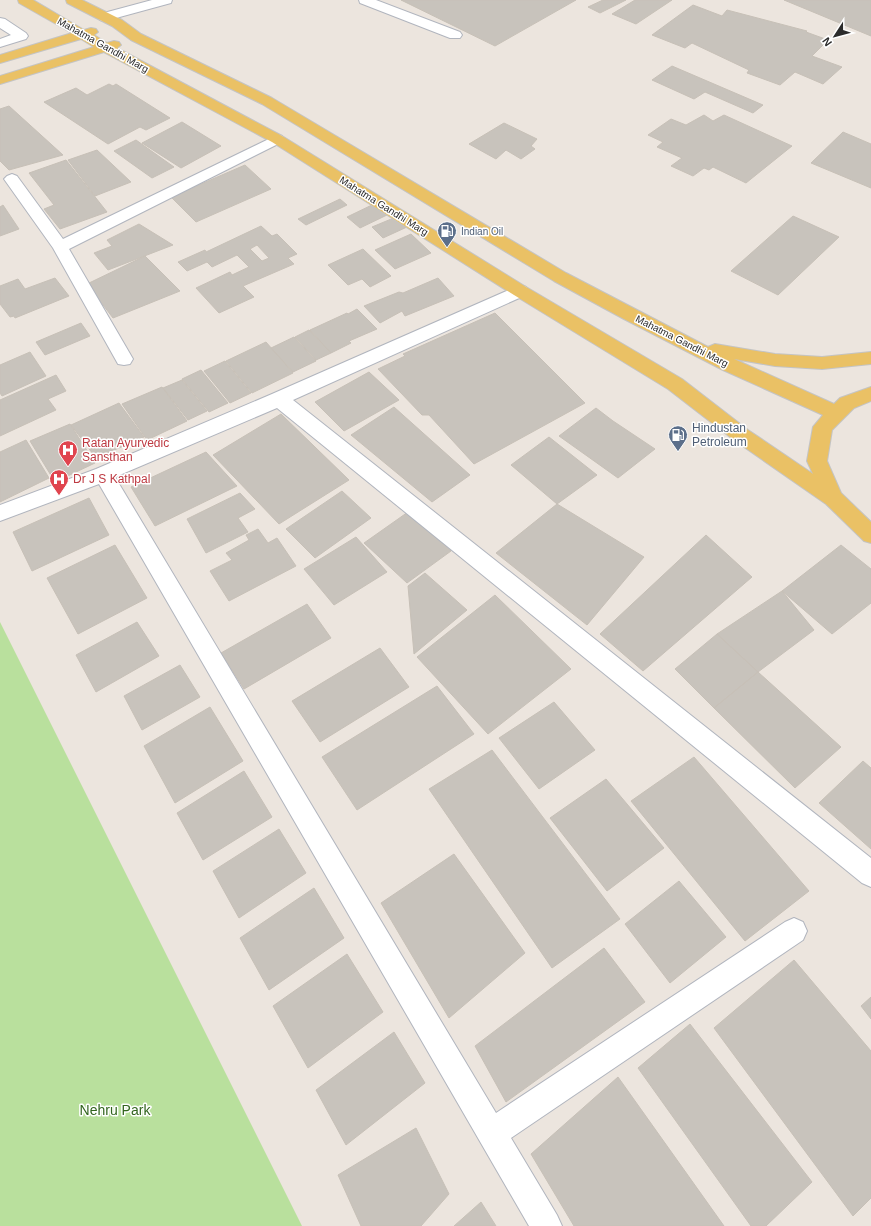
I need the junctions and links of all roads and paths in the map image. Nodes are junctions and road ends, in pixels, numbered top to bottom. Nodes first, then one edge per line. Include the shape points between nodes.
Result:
1 (24, 0) edge
2 (72, 0) edge
3 (166, 0) edge
4 (365, 0) edge
5 (111, 20) junction
6 (0, 22) edge
7 (83, 34) junction
8 (455, 35) dead end
9 (136, 37) junction
10 (0, 42) edge
11 (106, 48) junction
12 (0, 59) edge
13 (0, 80) edge
14 (276, 139) junction
15 (12, 179) dead end
16 (60, 247) junction
17 (520, 291) junction
18 (692, 346) junction
19 (871, 358) edge
20 (124, 359) dead end
21 (871, 394) edge
22 (279, 398) junction
23 (837, 413) junction
24 (103, 474) junction
25 (833, 498) junction
26 (0, 513) edge
27 (871, 535) edge
28 (871, 874) edge
29 (794, 931) dead end
30 (492, 1133) junction
31 (546, 1226) edge

1 - 7 main road, Mahatma Gandhi Marg
2 - 5 main road, Mahatma Gandhi Marg
3 - 5 street
4 - 8 street
5 - 7 main road
5 - 9 main road, Mahatma Gandhi Marg
6 - 10 street via 21,36
7 - 11 main road, Mahatma Gandhi Marg
7 - 12 main road
9 - 11 main road
9 - 18 main road, Mahatma Gandhi Marg via 267,101 560,277
11 - 13 main road
11 - 14 main road, Mahatma Gandhi Marg
14 - 16 street
14 - 17 main road, Mahatma Gandhi Marg
15 - 16 street
16 - 20 street
17 - 22 street
17 - 25 main road, Mahatma Gandhi Marg via 674,384 741,435
18 - 19 main road via 775,360 822,363
18 - 23 main road, Mahatma Gandhi Marg
21 - 23 main road via 847,402
22 - 24 street
22 - 28 street
23 - 25 main road via 823,427 818,461
24 - 26 street
24 - 30 street
25 - 27 main road
29 - 30 street
30 - 31 street

